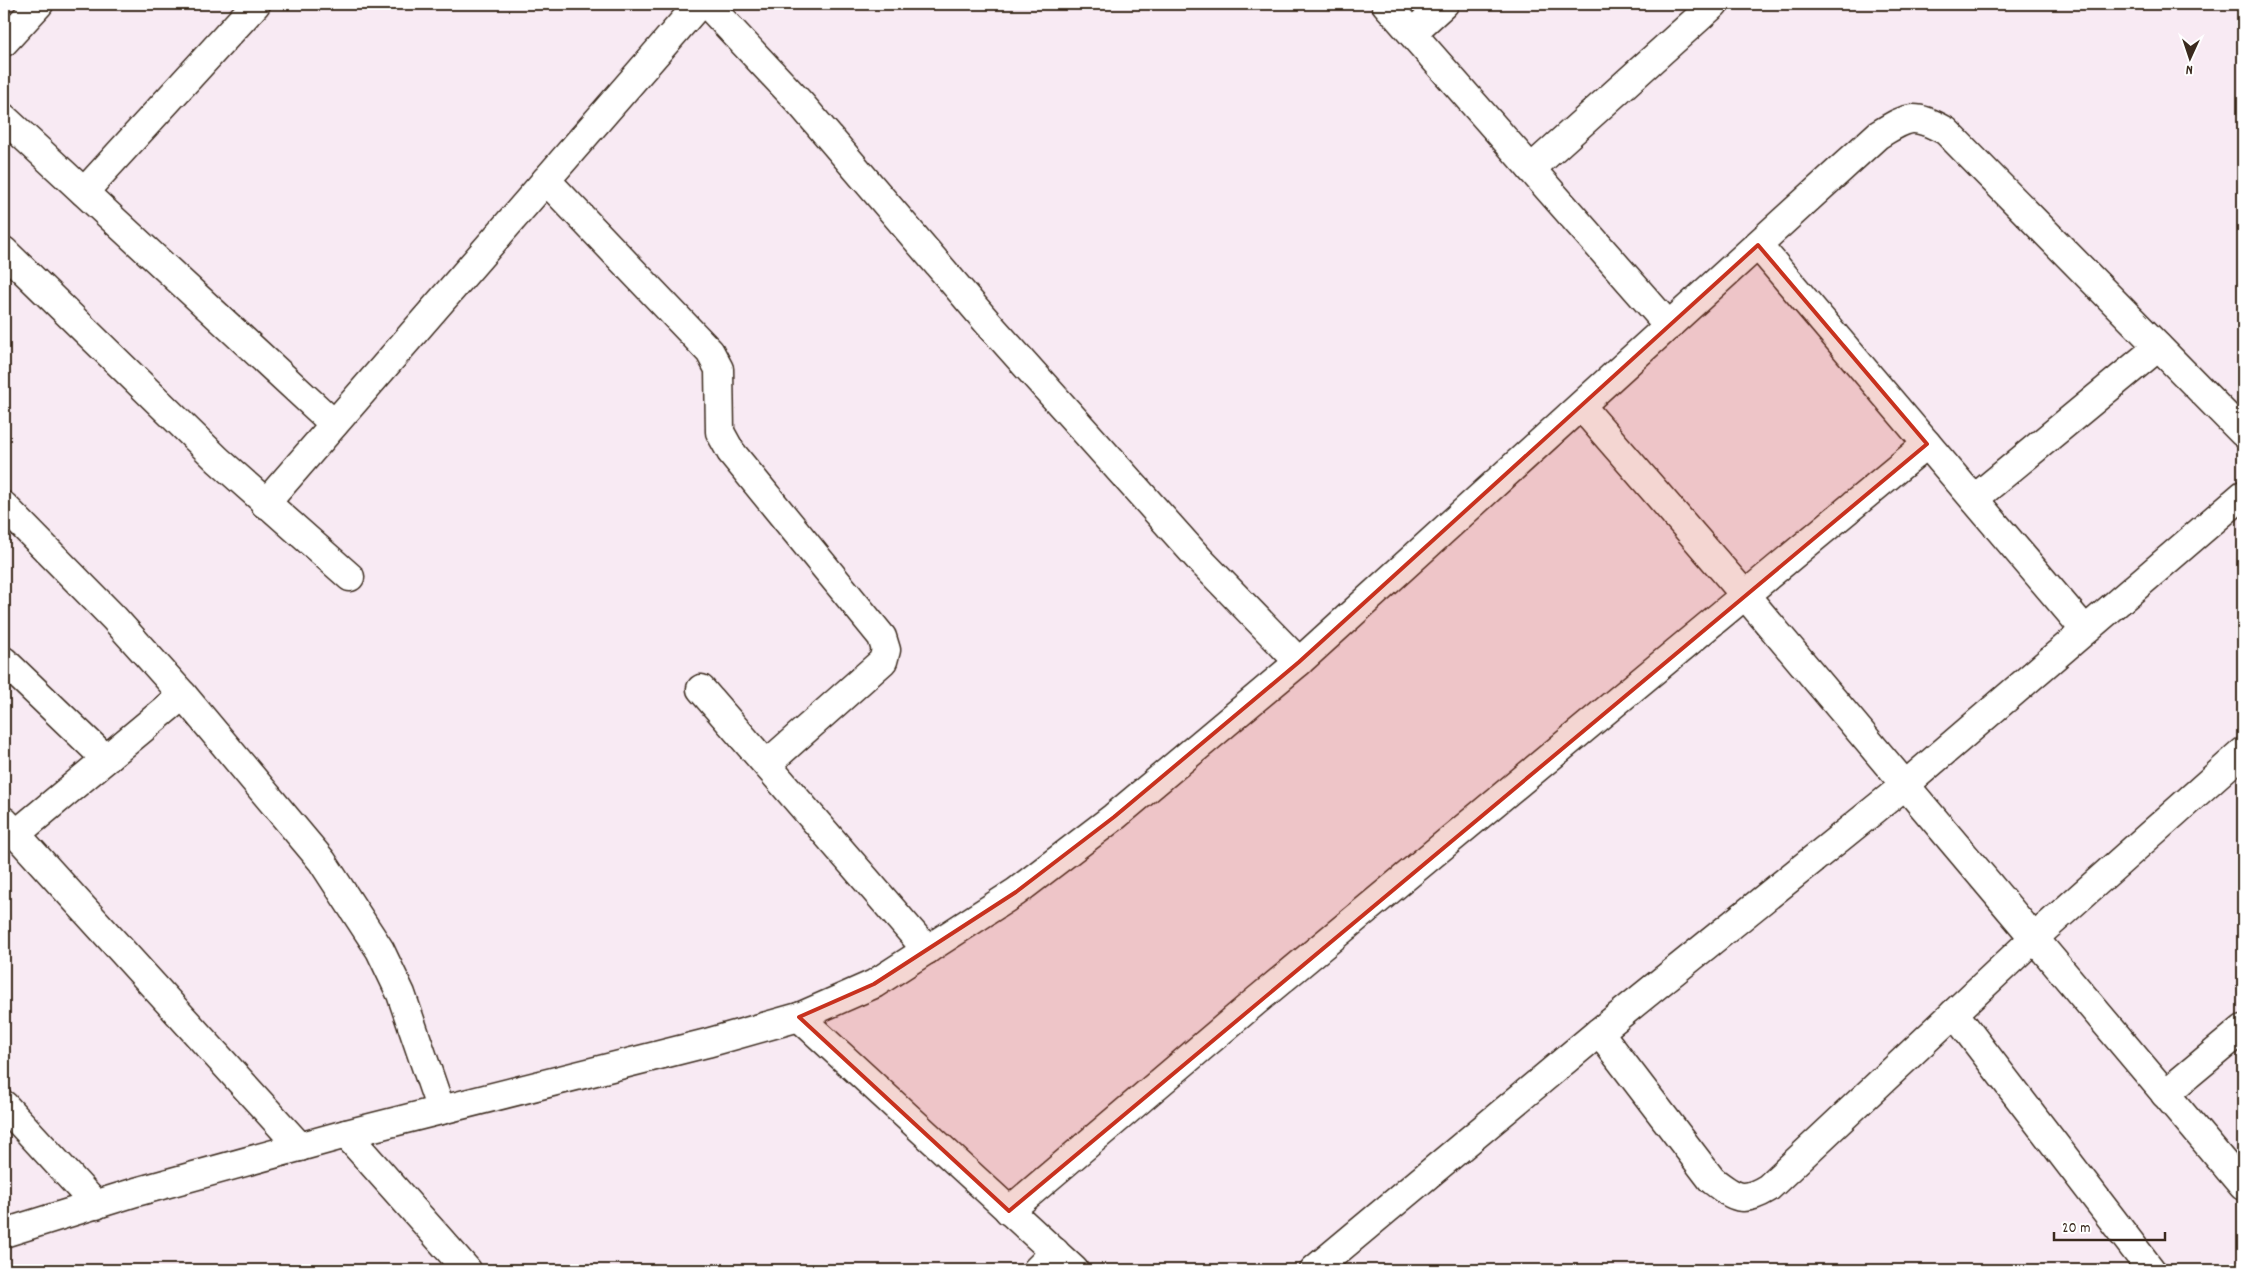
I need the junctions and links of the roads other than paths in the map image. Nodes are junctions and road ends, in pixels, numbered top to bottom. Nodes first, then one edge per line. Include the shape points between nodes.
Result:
1 (39, 4) edge
2 (256, 4) edge
3 (699, 4) edge
4 (707, 4) edge
5 (1386, 4) edge
6 (1444, 4) edge
7 (1714, 4) edge
8 (1412, 33) junction
9 (4, 42) edge
10 (4, 118) edge
11 (1531, 169) junction
12 (546, 180) junction
13 (84, 192) junction
14 (1758, 244) junction
15 (4, 251) edge
16 (1669, 326) junction
17 (2158, 347) junction
18 (1581, 406) junction
19 (334, 424) junction
20 (2243, 433) edge
21 (1927, 444) junction
22 (2243, 495) edge
23 (1974, 499) junction
24 (265, 504) junction
25 (4, 506) edge
26 (350, 577) dead end
27 (1745, 595) junction
28 (2085, 630) junction
29 (4, 662) edge
30 (1299, 662) junction
31 (701, 688) dead end
32 (183, 695) junction
33 (2243, 752) edge
34 (106, 759) junction
35 (767, 764) junction
36 (1904, 786) junction
37 (10, 828) edge
38 (2033, 939) junction
39 (927, 950) junction
40 (1954, 1013) junction
41 (799, 1017) junction
42 (2243, 1029) edge
43 (1599, 1032) junction
44 (2165, 1094) junction
45 (4, 1105) edge
46 (441, 1110) junction
47 (346, 1134) junction
48 (300, 1147) junction
49 (2243, 1186) edge
50 (96, 1205) junction
51 (1009, 1211) junction
52 (4, 1233) edge
53 (1055, 1264) edge
54 (467, 1270) edge
55 (1314, 1270) edge
56 (2151, 1270) edge

1 - 9 street
2 - 13 street
3 - 12 street
4 - 30 street via 800,104 988,323 1201,560
5 - 8 street
6 - 8 street
7 - 11 street
8 - 11 street
10 - 13 street
11 - 16 street
12 - 19 street
12 - 35 street via 710,352 719,370 720,432 731,452 882,637 886,650 883,661
13 - 19 street
14 - 16 street
14 - 17 street via 1878,135 1904,119 1926,120 1946,131
14 - 21 street
15 - 24 street
16 - 18 street
17 - 20 street
17 - 23 street
18 - 27 street
18 - 30 street
19 - 24 street
21 - 23 street
21 - 27 street
22 - 28 street
23 - 28 street
24 - 26 street
25 - 32 street via 114,618
27 - 36 street
27 - 51 street via 1256,1001
28 - 36 street
29 - 34 street
30 - 39 street via 1114,817 1016,892
31 - 35 street
32 - 34 street
32 - 46 street via 322,861 375,942 401,994
33 - 38 street
34 - 37 street
35 - 39 street
36 - 38 street
36 - 43 street
37 - 48 street
38 - 40 street
38 - 44 street
39 - 41 street via 874,984
40 - 43 street via 1768,1188 1745,1198 1730,1194 1712,1180
40 - 56 street
41 - 46 street
41 - 51 street
42 - 44 street
43 - 55 street
44 - 49 street
45 - 50 street
46 - 47 street
47 - 48 street
47 - 54 street
48 - 50 street
50 - 52 street
51 - 53 street

